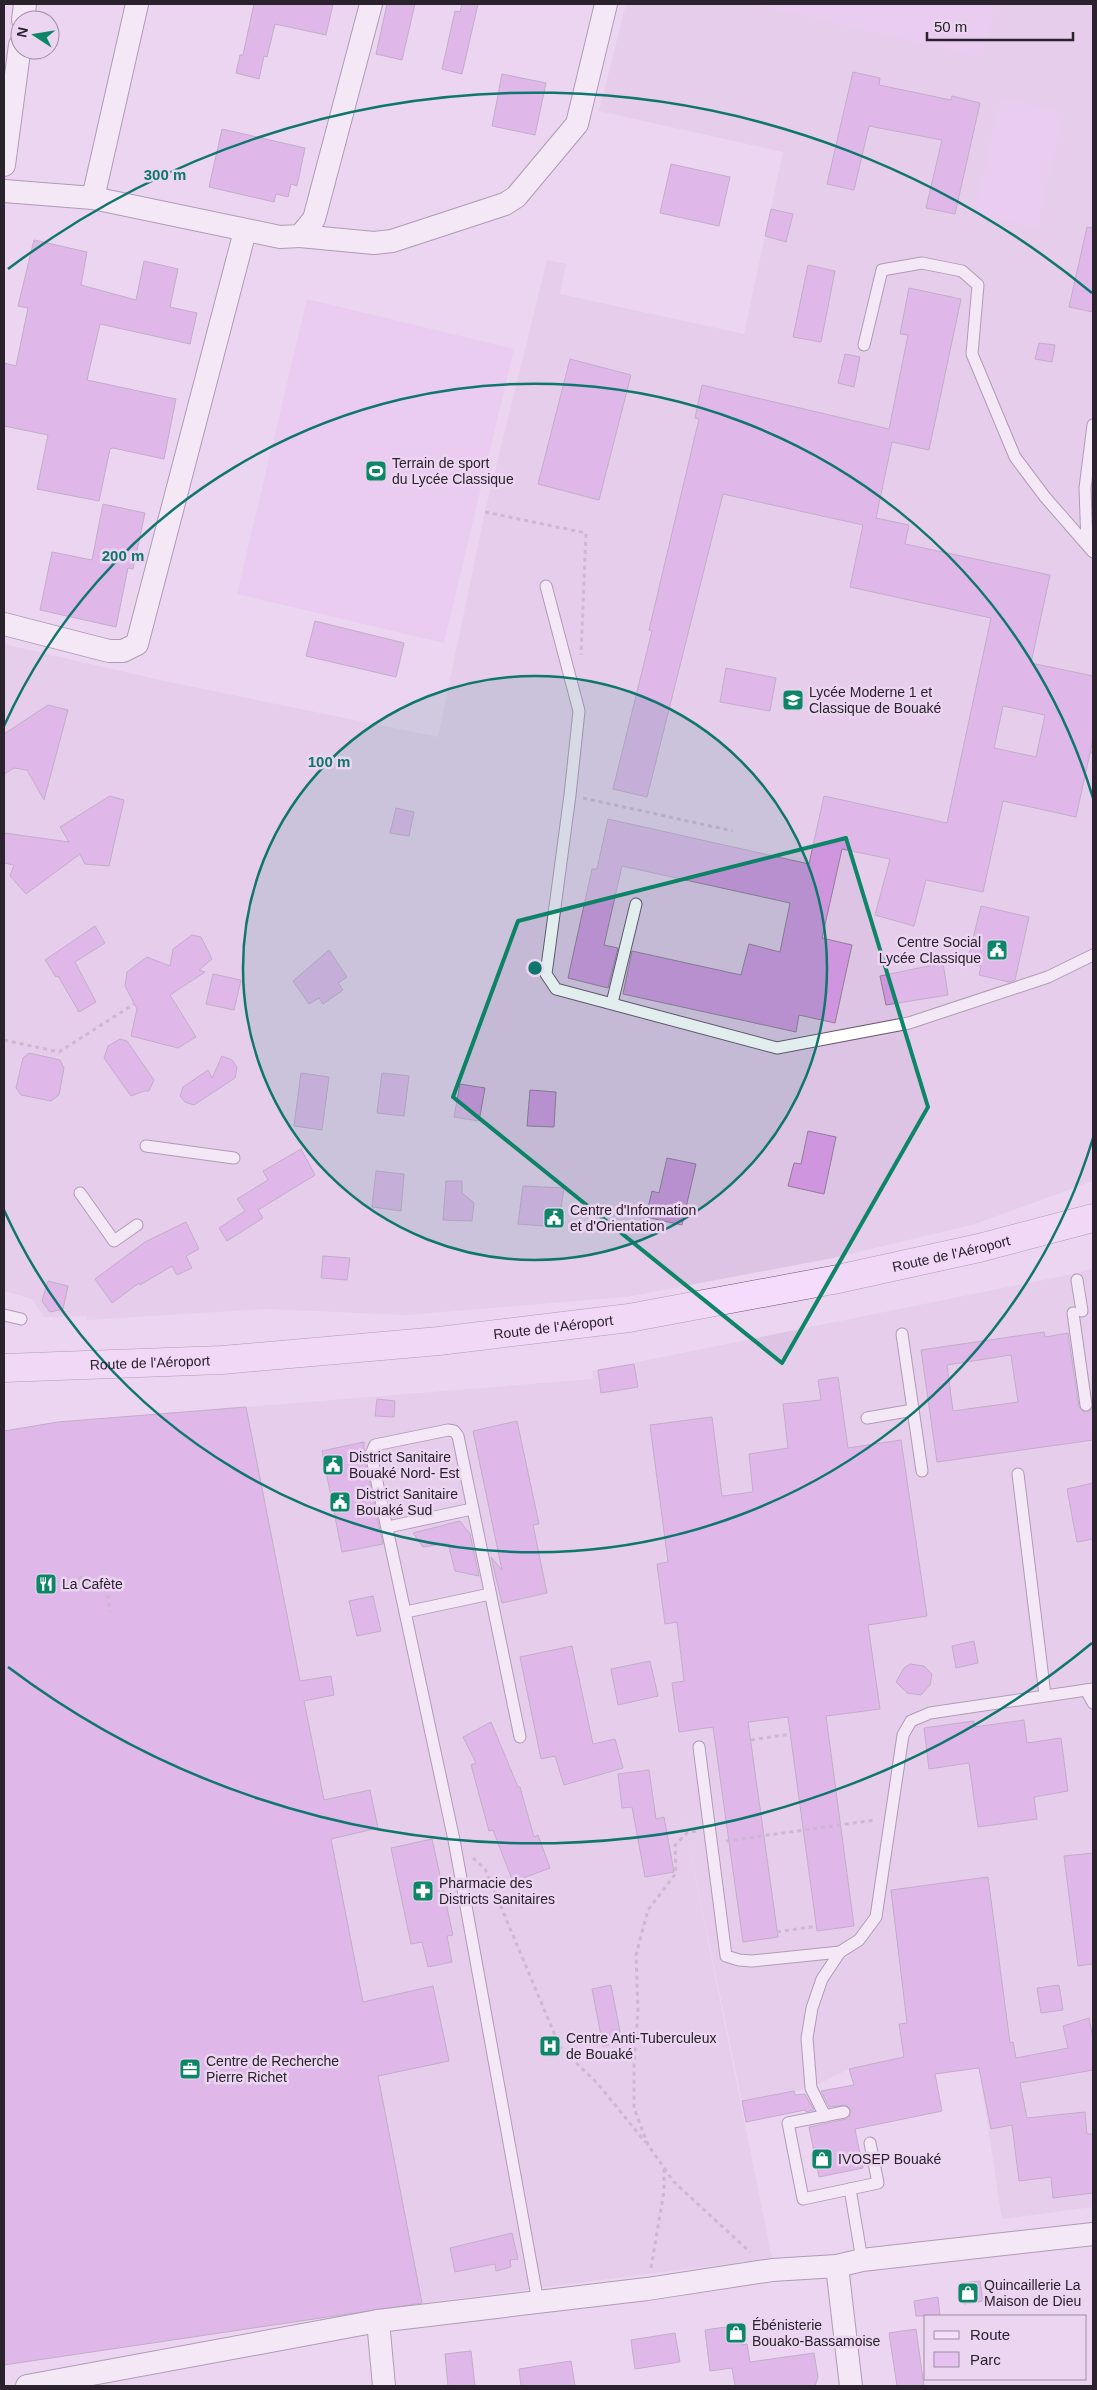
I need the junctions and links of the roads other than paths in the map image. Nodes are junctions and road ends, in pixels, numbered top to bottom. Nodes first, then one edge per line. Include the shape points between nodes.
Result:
1 (137, 4) edge
2 (371, 4) edge
3 (606, 4) edge
4 (18, 60) edge
5 (4, 166) edge
6 (4, 191) edge
7 (93, 198) junction
8 (245, 231) junction
9 (300, 236) junction
10 (864, 345) dead end
11 (1093, 425) edge
12 (1090, 548) edge
13 (546, 586) dead end
14 (4, 624) edge
15 (636, 904) dead end
16 (1093, 955) edge
17 (612, 1003) junction
18 (146, 1146) dead end
19 (234, 1158) dead end
20 (80, 1193) dead end
21 (1093, 1218) edge
22 (137, 1225) dead end
23 (1077, 1280) dead end
24 (4, 1315) edge
25 (21, 1319) dead end
26 (902, 1334) dead end
27 (4, 1368) edge
28 (1086, 1405) dead end
29 (913, 1410) junction
30 (867, 1418) dead end
31 (922, 1471) dead end
32 (1018, 1474) dead end
33 (472, 1509) junction
34 (388, 1527) junction
35 (490, 1594) junction
36 (406, 1612) junction
37 (1090, 1689) edge
38 (1045, 1695) junction
39 (1093, 1704) edge
40 (520, 1737) dead end
41 (699, 1747) dead end
42 (840, 1952) junction
43 (844, 2112) dead end
44 (825, 2116) junction
45 (870, 2143) dead end
46 (850, 2189) junction
47 (1093, 2234) edge
48 (862, 2260) junction
49 (837, 2266) junction
50 (538, 2302) junction
51 (378, 2321) junction
52 (27, 2386) edge
53 (384, 2386) edge
54 (852, 2386) edge

1 - 7 street
2 - 9 street via 314,219
3 - 9 street via 578,124 516,197 505,204 392,241 374,243
4 - 5 street
6 - 7 street
7 - 8 street
8 - 9 street via 280,238
8 - 14 street via 137,644 123,651 109,651
10 - 12 lane via 882,270 922,263 962,271 978,285 972,354 1015,457
11 - 12 lane via 1085,488
13 - 17 lane via 579,711 546,974 556,989
15 - 17 lane
16 - 17 lane via 1048,977 909,1023 777,1048
18 - 19 lane
20 - 22 lane via 114,1241
21 - 27 main road, Route de l'Aéroport via 979,1248 838,1279 629,1318 439,1341 222,1360
23 - 28 lane
24 - 25 lane
26 - 29 lane
29 - 30 lane
29 - 31 lane
32 - 38 lane
33 - 34 lane
33 - 34 lane via 458,1436 454,1431 375,1445 371,1454
33 - 35 lane
34 - 36 lane
35 - 36 lane
35 - 40 lane
36 - 50 lane via 454,1840
37 - 38 lane
37 - 39 lane
38 - 42 lane via 930,1713 911,1721 903,1735 876,1917 859,1940
41 - 42 lane via 726,1956 752,1961
42 - 44 lane via 822,1979 812,2008 808,2038 811,2088
43 - 44 lane
44 - 46 lane via 788,2123 803,2198
45 - 46 lane via 878,2183
46 - 48 lane
47 - 48 street
48 - 49 street
49 - 50 street via 772,2270
49 - 54 street
50 - 51 street
51 - 52 street
51 - 53 street

